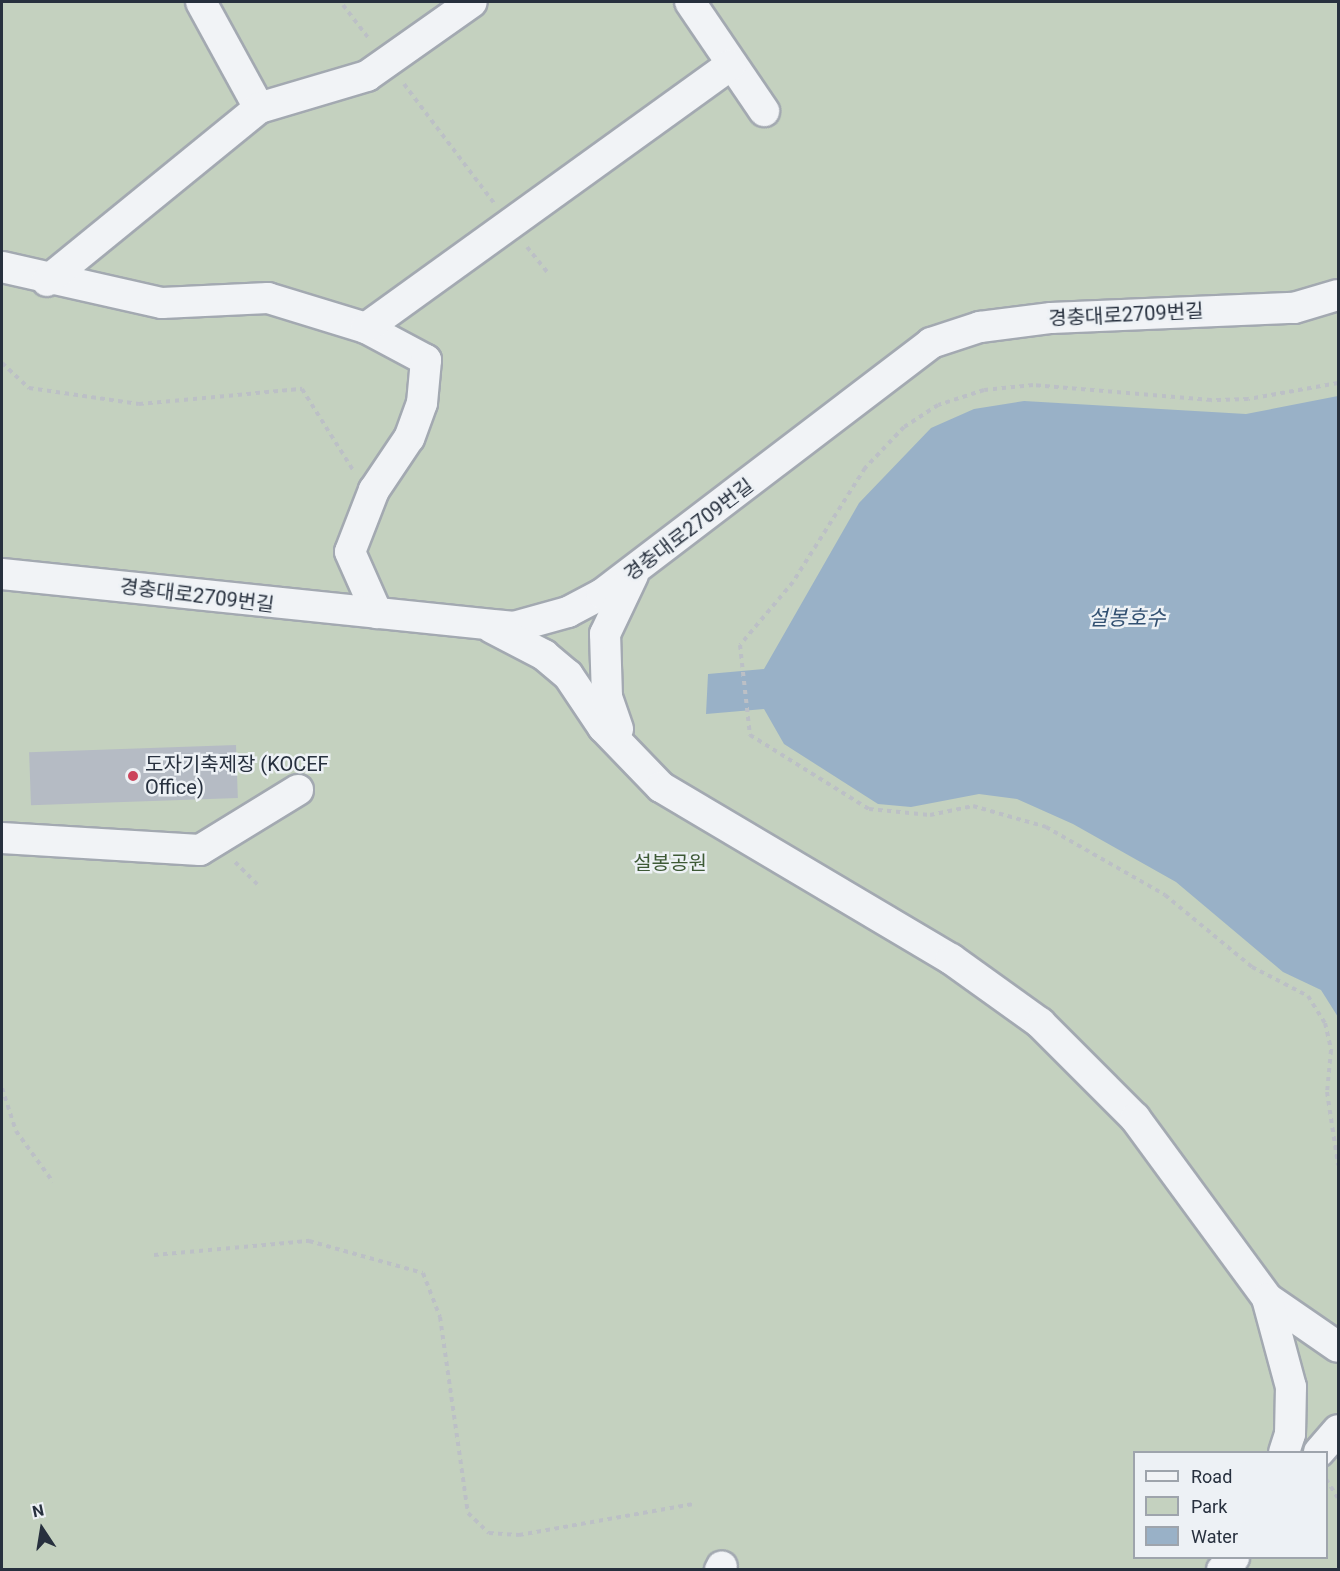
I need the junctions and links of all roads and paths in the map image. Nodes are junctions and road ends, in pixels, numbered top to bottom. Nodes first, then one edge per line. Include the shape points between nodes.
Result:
1 (201, 2) edge
2 (472, 2) edge
3 (690, 2) edge
4 (343, 5) dead end
5 (387, 62) junction
6 (731, 65) junction
7 (259, 108) junction
8 (764, 111) dead end
9 (511, 225) junction
10 (2, 267) edge
11 (547, 272) dead end
12 (47, 281) junction
13 (1338, 295) edge
14 (366, 328) junction
15 (2, 363) edge
16 (1338, 383) edge
17 (379, 483) junction
18 (635, 572) junction
19 (2, 574) edge
20 (377, 613) junction
21 (486, 625) junction
22 (637, 766) junction
23 (298, 790) dead end
24 (2, 838) edge
25 (2, 1088) edge
26 (1338, 1165) edge
27 (53, 1182) dead end
28 (154, 1255) dead end
29 (1267, 1298) junction
30 (1338, 1347) edge
31 (1338, 1430) edge
32 (1284, 1451) edge
33 (1320, 1451) edge
34 (1328, 1482) edge
35 (1338, 1498) edge
36 (693, 1504) dead end

1 - 7 street
2 - 5 street
3 - 6 street
4 - 5 path
5 - 7 street via 367,76
5 - 9 path
6 - 8 street
6 - 9 street
7 - 12 street
9 - 11 path
9 - 14 street
10 - 12 street
12 - 14 street via 162,303 268,298
13 - 18 street, 경충대로2709번길 via 1294,308 1051,318 980,327 932,343
14 - 17 street via 426,360 422,403 409,438
15 - 17 path via 29,388 139,404 302,389 357,477
16 - 26 path via 1248,399 1211,400 1033,385 984,390 938,405 904,427 865,468 793,582 740,645 750,735 869,809 930,815 974,806 1046,827 1165,895 1252,967 1308,996 1325,1023 1331,1050 1326,1092
17 - 20 street via 350,552
18 - 21 street, 경충대로2709번길 via 568,612 514,627
18 - 22 street via 605,634 604,669 617,727
19 - 20 street, 경충대로2709번길
20 - 21 street, 경충대로2709번길
21 - 22 street via 544,654 568,675
22 - 29 street via 662,787 951,960 1040,1023 1135,1119
23 - 24 street via 200,850
25 - 27 path via 15,1131
28 - 36 path via 309,1241 423,1272 440,1317 468,1513 489,1533 519,1535
29 - 30 street
29 - 32 street via 1291,1387 1290,1434
31 - 33 street
34 - 35 path

